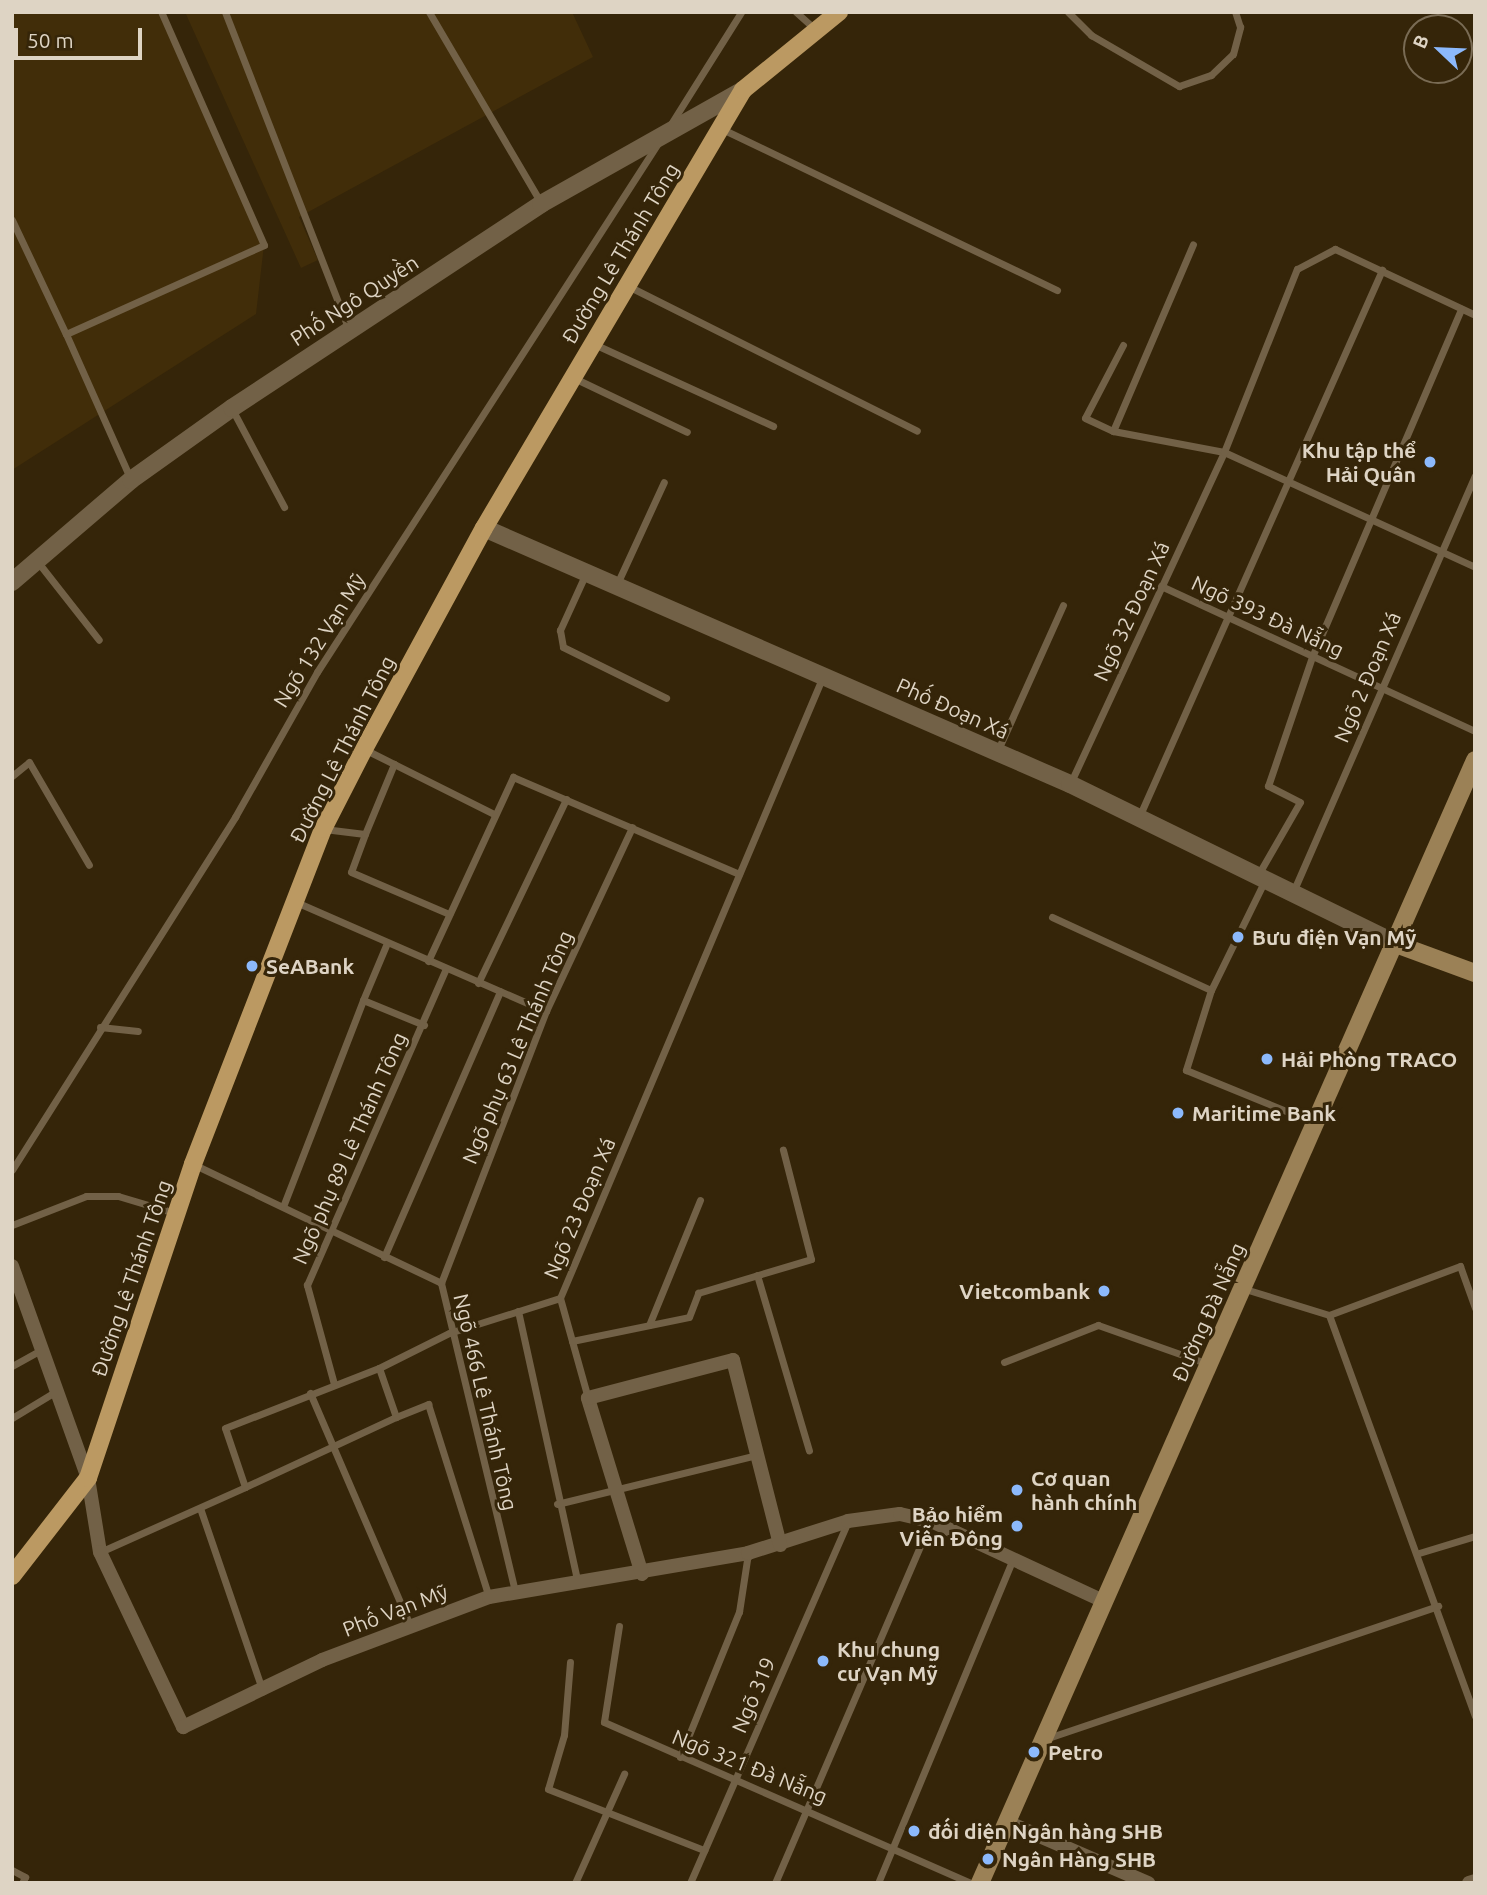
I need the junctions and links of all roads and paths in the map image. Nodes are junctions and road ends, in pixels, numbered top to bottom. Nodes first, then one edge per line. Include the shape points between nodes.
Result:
1 (161, 12) edge
2 (225, 12) edge
3 (429, 12) edge
4 (741, 12) edge
5 (796, 12) edge
6 (839, 12) edge
7 (1068, 12) edge
8 (1235, 12) edge
9 (817, 32) junction
10 (743, 90) junction
11 (720, 128) junction
12 (664, 134) junction
13 (541, 204) junction
14 (12, 220) edge
15 (1193, 244) dead end
16 (1382, 270) junction
17 (627, 286) junction
18 (1057, 290) dead end
19 (1461, 309) junction
20 (1475, 314) edge
21 (349, 330) junction
22 (66, 334) junction
23 (593, 344) junction
24 (1123, 345) dead end
25 (573, 377) junction
26 (232, 408) junction
27 (773, 426) dead end
28 (917, 431) dead end
29 (1113, 431) junction
30 (687, 432) dead end
31 (1224, 452) junction
32 (1475, 476) edge
33 (131, 480) junction
34 (664, 482) dead end
35 (1289, 482) junction
36 (284, 507) dead end
37 (1369, 520) junction
38 (484, 528) junction
39 (1440, 550) junction
40 (36, 561) junction
41 (1475, 567) edge
42 (587, 572) junction
43 (12, 582) edge
44 (616, 585) junction
45 (1161, 586) junction
46 (1063, 605) dead end
47 (1232, 617) junction
48 (99, 640) dead end
49 (1312, 657) junction
50 (824, 675) junction
51 (1383, 688) junction
52 (666, 698) dead end
53 (1475, 730) edge
54 (364, 749) junction
55 (997, 753) junction
56 (1475, 760) edge
57 (394, 764) junction
58 (12, 776) edge
59 (1070, 784) junction
60 (566, 799) junction
61 (494, 814) junction
62 (1139, 818) junction
63 (632, 827) junction
64 (323, 829) junction
65 (365, 834) junction
66 (89, 865) dead end
67 (739, 874) junction
68 (1262, 877) junction
69 (1293, 892) junction
70 (295, 902) junction
71 (449, 914) junction
72 (1052, 918) dead end
73 (387, 943) junction
74 (1396, 944) junction
75 (428, 961) junction
76 (446, 969) junction
77 (1475, 974) edge
78 (478, 983) junction
79 (1211, 990) junction
80 (500, 991) junction
81 (363, 1000) junction
82 (547, 1011) junction
83 (424, 1025) junction
84 (100, 1027) junction
85 (138, 1031) dead end
86 (1313, 1123) junction
87 (783, 1150) dead end
88 (193, 1164) junction
89 (12, 1170) edge
90 (700, 1200) dead end
91 (284, 1204) junction
92 (176, 1213) junction
93 (12, 1225) edge
94 (333, 1231) junction
95 (384, 1257) junction
96 (12, 1266) edge
97 (757, 1275) junction
98 (441, 1283) junction
99 (1245, 1289) junction
100 (559, 1298) junction
101 (1475, 1308) edge
102 (518, 1311) junction
103 (1329, 1315) junction
104 (649, 1325) junction
105 (449, 1333) junction
106 (572, 1341) junction
107 (41, 1350) junction
108 (1004, 1363) dead end
109 (1209, 1364) junction
110 (12, 1366) edge
111 (379, 1368) junction
112 (334, 1384) junction
113 (55, 1392) junction
114 (310, 1393) junction
115 (588, 1398) junction
116 (396, 1417) junction
117 (12, 1418) edge
118 (334, 1449) junction
119 (809, 1450) dead end
120 (753, 1455) junction
121 (88, 1478) junction
122 (245, 1487) junction
123 (620, 1491) junction
124 (557, 1504) junction
125 (200, 1508) junction
126 (848, 1521) junction
127 (931, 1521) junction
128 (1475, 1536) edge
129 (780, 1545) junction
130 (100, 1552) junction
131 (748, 1553) junction
132 (1419, 1553) junction
133 (1011, 1563) junction
134 (642, 1574) junction
135 (12, 1576) edge
136 (578, 1584) junction
137 (515, 1592) junction
138 (489, 1597) junction
139 (1103, 1601) junction
140 (1438, 1606) junction
141 (619, 1626) dead end
142 (411, 1629) junction
143 (570, 1662) dead end
144 (263, 1692) junction
145 (1475, 1716) edge
146 (1041, 1740) junction
147 (680, 1757) junction
148 (624, 1774) dead end
149 (736, 1779) junction
150 (810, 1808) junction
151 (608, 1812) junction
152 (1007, 1822) junction
153 (893, 1848) junction
154 (704, 1850) junction
155 (12, 1870) edge
156 (1475, 1881) edge
157 (22, 1883) edge
158 (575, 1883) edge
159 (690, 1883) edge
160 (775, 1883) edge
161 (878, 1883) edge
162 (971, 1883) edge
163 (980, 1883) edge
164 (1148, 1883) edge
165 (1469, 1883) edge

1 - 22 lane via 264,245
2 - 21 lane
3 - 13 lane
4 - 12 lane, Ngõ 132 Vạn Mỹ
5 - 9 lane
6 - 9 main road, Đường Lê Thánh Tông
7 - 8 lane via 1091,35 1179,86 1211,75 1233,54 1240,27
9 - 10 main road, Đường Lê Thánh Tông
10 - 11 main road, Đường Lê Thánh Tông
10 - 12 street, Phố Ngô Quyền
11 - 17 main road, Đường Lê Thánh Tông
11 - 18 lane
12 - 13 street, Phố Ngô Quyền
12 - 84 lane, Ngõ 132 Vạn Mỹ via 317,672 235,817
13 - 21 street, Phố Ngô Quyền
14 - 22 lane
15 - 29 lane
16 - 19 lane
16 - 31 lane, Ngõ 32 Đoạn Xá via 1335,248 1297,269
16 - 35 lane
17 - 23 main road, Đường Lê Thánh Tông
17 - 28 lane
19 - 20 lane
19 - 37 lane
21 - 26 street, Phố Ngô Quyền
22 - 33 lane
23 - 25 main road, Đường Lê Thánh Tông
23 - 27 lane
24 - 29 lane via 1085,418
25 - 30 lane
25 - 38 main road, Đường Lê Thánh Tông
26 - 33 street, Phố Ngô Quyền
26 - 36 lane
29 - 31 lane
31 - 35 lane
31 - 45 lane, Ngõ 32 Đoạn Xá
32 - 39 lane, Ngõ 2 Đoạn Xá
33 - 40 street, Phố Ngô Quyền
34 - 44 lane
35 - 37 lane
35 - 47 lane
37 - 39 lane
37 - 49 lane
38 - 42 street, Phố Đoạn Xá
38 - 54 main road, Đường Lê Thánh Tông
39 - 41 lane
39 - 51 lane, Ngõ 2 Đoạn Xá
40 - 43 street, Phố Ngô Quyền
40 - 48 lane
42 - 44 street, Phố Đoạn Xá
42 - 52 lane via 560,630 563,647
44 - 50 street, Phố Đoạn Xá
45 - 47 lane, Ngõ 393 Đà Nẵng
45 - 59 lane, Ngõ 32 Đoạn Xá
46 - 55 lane
47 - 49 lane, Ngõ 393 Đà Nẵng
47 - 62 lane
49 - 51 lane, Ngõ 393 Đà Nẵng
49 - 68 lane via 1268,786 1300,802
50 - 55 street, Phố Đoạn Xá
50 - 67 lane, Ngõ 23 Đoạn Xá
51 - 53 lane, Ngõ 393 Đà Nẵng
51 - 69 lane, Ngõ 2 Đoạn Xá
54 - 57 lane
54 - 64 main road, Đường Lê Thánh Tông
55 - 59 street, Phố Đoạn Xá
56 - 74 main road, Đường Đà Nẵng
57 - 61 lane
57 - 65 lane
58 - 66 lane via 29,762
59 - 62 street, Phố Đoạn Xá
60 - 61 lane via 513,777
60 - 63 lane
60 - 78 lane
61 - 71 lane
62 - 68 street, Phố Đoạn Xá
63 - 67 lane
63 - 82 lane, Ngõ phụ 63 Lê Thánh Tông
64 - 65 lane
64 - 70 main road, Đường Lê Thánh Tông
65 - 71 lane via 351,872
67 - 100 lane, Ngõ 23 Đoạn Xá
68 - 69 street, Phố Đoạn Xá
68 - 79 lane
69 - 74 street, Phố Đoạn Xá
70 - 73 lane
70 - 88 main road, Đường Lê Thánh Tông
71 - 75 lane
72 - 79 lane
73 - 75 lane
73 - 81 lane
74 - 77 main road
74 - 86 main road, Đường Đà Nẵng
75 - 76 lane
76 - 78 lane
76 - 83 lane, Ngõ phụ 89 Lê Thánh Tông
78 - 80 lane
79 - 86 lane via 1186,1070
80 - 82 lane
80 - 95 lane
81 - 83 lane
81 - 91 lane
82 - 98 lane, Ngõ phụ 63 Lê Thánh Tông
83 - 94 lane, Ngõ phụ 89 Lê Thánh Tông
84 - 85 lane
84 - 89 lane, Ngõ 132 Vạn Mỹ
86 - 99 main road, Đường Đà Nẵng
87 - 97 lane via 811,1259
88 - 91 lane, Ngõ 466 Lê Thánh Tông
88 - 92 main road, Đường Lê Thánh Tông
90 - 104 lane
91 - 94 lane, Ngõ 466 Lê Thánh Tông
92 - 93 lane via 102,1195
92 - 121 main road, Đường Lê Thánh Tông
94 - 95 lane, Ngõ 466 Lê Thánh Tông
94 - 112 lane, Ngõ phụ 89 Lê Thánh Tông via 307,1285
95 - 98 lane, Ngõ 466 Lê Thánh Tông
96 - 107 street, Phố Vạn Mỹ
97 - 104 lane via 698,1293 689,1317
97 - 119 lane
98 - 105 lane, Ngõ 466 Lê Thánh Tông
99 - 103 lane
99 - 109 main road, Đường Đà Nẵng
100 - 102 lane, Ngõ 23 Đoạn Xá
100 - 106 lane
101 - 103 lane via 1460,1266
102 - 105 lane, Ngõ 23 Đoạn Xá
102 - 124 lane
103 - 132 lane
104 - 106 lane
105 - 111 lane, Ngõ 23 Đoạn Xá
105 - 137 lane, Ngõ 466 Lê Thánh Tông
106 - 115 lane
107 - 110 lane
107 - 113 street, Phố Vạn Mỹ
108 - 109 lane via 1098,1325
109 - 139 main road, Đường Đà Nẵng
111 - 112 lane, Ngõ 23 Đoạn Xá
111 - 116 lane
112 - 114 lane, Ngõ 23 Đoạn Xá
113 - 117 lane
113 - 121 street, Phố Vạn Mỹ
114 - 118 lane
114 - 122 lane, Ngõ 23 Đoạn Xá via 225,1428
115 - 120 street via 733,1360
115 - 123 street
116 - 118 lane
116 - 138 lane via 428,1404
118 - 122 lane
118 - 142 lane
120 - 123 lane
120 - 129 street
121 - 130 street, Phố Vạn Mỹ
121 - 135 main road, Đường Lê Thánh Tông
122 - 125 lane
123 - 124 lane
123 - 134 street
124 - 136 lane
125 - 130 lane
125 - 144 lane
126 - 127 street, Phố Vạn Mỹ via 900,1514
126 - 129 street, Phố Vạn Mỹ
126 - 149 lane, Ngõ 319
127 - 133 street, Phố Vạn Mỹ
127 - 150 lane
128 - 132 lane
129 - 131 street, Phố Vạn Mỹ
130 - 144 street, Phố Vạn Mỹ via 183,1727
131 - 134 street, Phố Vạn Mỹ
131 - 147 lane via 739,1612
132 - 140 lane
133 - 139 street, Phố Vạn Mỹ
133 - 153 lane
134 - 136 street, Phố Vạn Mỹ
136 - 137 street, Phố Vạn Mỹ
137 - 138 street, Phố Vạn Mỹ
138 - 142 street, Phố Vạn Mỹ
139 - 146 main road, Đường Đà Nẵng
140 - 145 lane
140 - 146 lane
141 - 147 lane, Ngõ 321 Đà Nẵng via 604,1722
142 - 144 street, Phố Vạn Mỹ via 322,1660
143 - 151 lane via 564,1735 548,1789
146 - 152 main road, Đường Đà Nẵng
147 - 149 lane, Ngõ 321 Đà Nẵng
148 - 151 lane
149 - 150 lane, Ngõ 321 Đà Nẵng
149 - 154 lane, Ngõ 319
150 - 153 lane, Ngõ 321 Đà Nẵng
150 - 160 lane
151 - 154 lane
151 - 158 lane
152 - 163 main road, Đường Đà Nẵng
152 - 164 street
153 - 161 lane
153 - 162 lane, Ngõ 321 Đà Nẵng
154 - 159 lane, Ngõ 319
155 - 157 lane via 25,1877
156 - 165 street

